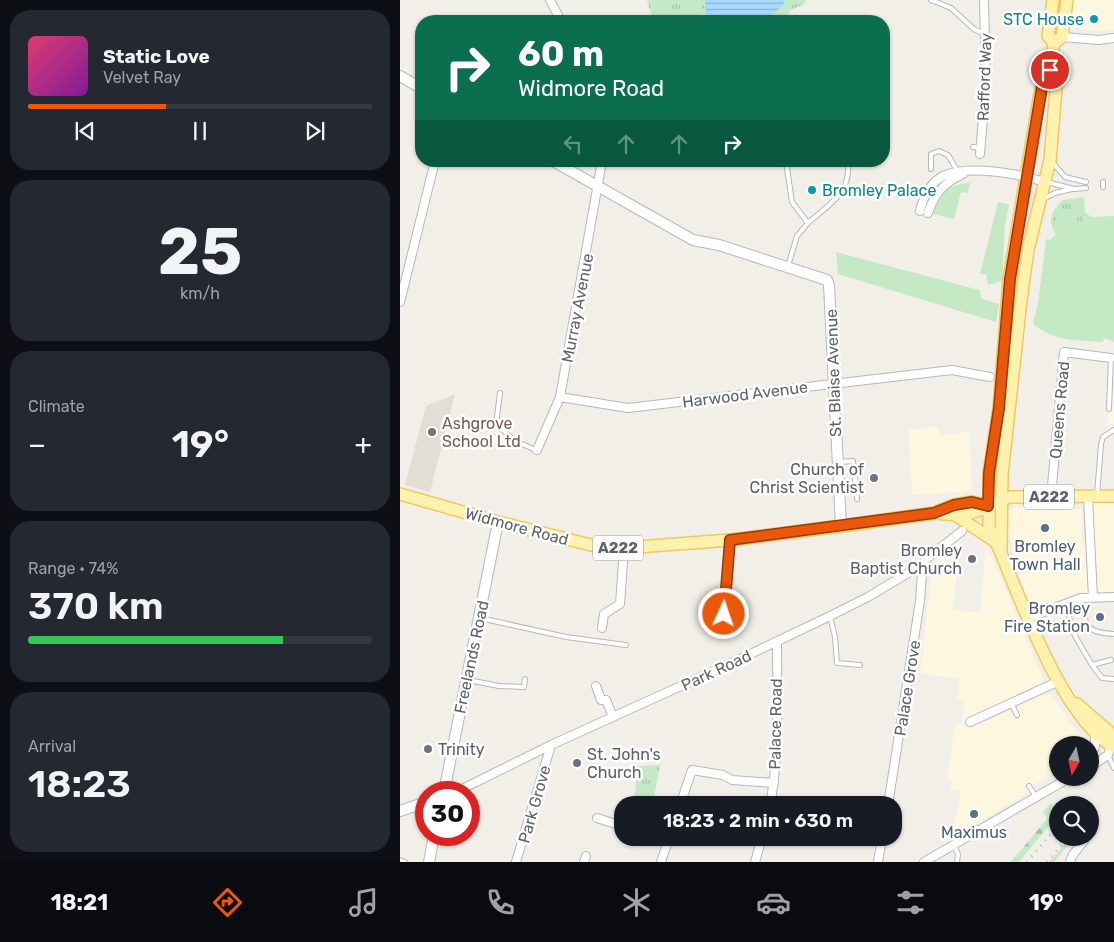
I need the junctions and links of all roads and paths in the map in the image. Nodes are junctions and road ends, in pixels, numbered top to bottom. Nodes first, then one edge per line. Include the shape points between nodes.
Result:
1 (550, 0) edge
2 (931, 0) edge
3 (984, 0) edge
4 (1053, 0) edge
5 (1067, 0) edge
6 (558, 15) edge
7 (986, 34) junction
8 (1114, 38) edge
9 (1058, 40) junction
10 (1050, 70) junction
11 (400, 76) edge
12 (415, 85) edge
13 (978, 150) dead end
14 (1050, 160) junction
15 (433, 167) edge
16 (564, 167) edge
17 (601, 167) edge
18 (787, 167) edge
19 (848, 167) edge
20 (931, 169) dead end
21 (962, 173) junction
22 (1027, 176) junction
23 (1045, 182) junction
24 (1086, 182) dead end
25 (1103, 182) dead end
26 (599, 187) junction
27 (1103, 187) dead end
28 (1086, 188) dead end
29 (1074, 189) junction
30 (1040, 201) junction
31 (920, 209) dead end
32 (928, 213) dead end
33 (808, 222) junction
34 (788, 266) junction
35 (400, 302) edge
36 (1111, 358) joint
37 (990, 378) dead end
38 (833, 384) junction
39 (500, 393) dead end
40 (560, 397) junction
41 (1109, 409) dead end
42 (1113, 430) edge
43 (537, 450) joint
44 (836, 462) junction
45 (400, 494) edge
46 (1114, 496) edge
47 (1052, 497) junction
48 (1092, 497) junction
49 (857, 499) dead end
50 (1001, 499) junction
51 (988, 506) junction
52 (934, 513) junction
53 (955, 515) junction
54 (498, 522) junction
55 (841, 526) junction
56 (962, 531) dead end
57 (730, 540) junction
58 (993, 540) junction
59 (624, 548) junction
60 (1001, 554) junction
61 (919, 570) junction
62 (1114, 597) edge
63 (1081, 598) junction
64 (1093, 598) junction
65 (1065, 604) junction
66 (724, 614) dead end
67 (830, 616) junction
68 (480, 618) junction
69 (1028, 618) junction
70 (602, 628) dead end
71 (1114, 634) edge
72 (776, 642) junction
73 (626, 646) dead end
74 (1112, 660) dead end
75 (1092, 664) junction
76 (860, 665) dead end
77 (525, 679) dead end
78 (1114, 679) edge
79 (467, 680) junction
80 (1059, 681) junction
81 (596, 686) dead end
82 (1073, 702) junction
83 (1011, 703) junction
84 (1017, 715) dead end
85 (613, 717) junction
86 (970, 722) dead end
87 (1095, 732) junction
88 (1095, 736) edge
89 (1112, 744) edge
90 (551, 745) junction
91 (1099, 758) edge
92 (1114, 768) edge
93 (446, 781) edge
94 (478, 781) edge
95 (774, 783) junction
96 (1029, 786) dead end
97 (1056, 786) edge
98 (683, 796) edge
99 (772, 796) edge
100 (889, 796) edge
101 (1036, 798) junction
102 (415, 805) edge
103 (400, 810) edge
104 (596, 818) dead end
105 (614, 824) edge
106 (954, 844) junction
107 (432, 846) edge
108 (666, 846) edge
109 (760, 846) edge
110 (881, 846) edge
111 (1080, 846) edge
112 (400, 860) edge
113 (405, 862) edge
114 (429, 862) edge
115 (516, 862) edge
116 (661, 862) edge
117 (755, 862) edge
118 (878, 862) edge
119 (924, 862) edge
120 (957, 862) edge
121 (1070, 862) edge

1 - 6 street
2 - 7 lane via 951,8 975,30
3 - 7 street, Rafford Way
4 - 9 main road via 1048,36
5 - 9 main road
7 - 13 street, Rafford Way via 986,81
8 - 9 street
9 - 10 main road
10 - 14 main road via 1057,77
10 - 22 main road via 1044,75
11 - 12 street
14 - 23 main road
14 - 24 lane via 1065,177
15 - 35 street
16 - 26 street
17 - 26 street, Murray Avenue
18 - 33 lane via 792,202
19 - 33 lane via 846,186
20 - 21 lane via 930,154 939,151 948,155
21 - 22 street
21 - 31 street via 941,177 924,197
21 - 32 street via 938,191
22 - 23 street
22 - 51 main road via 1010,279
23 - 29 lane
23 - 30 main road
25 - 27 lane
26 - 34 street via 693,240
26 - 40 street, Murray Avenue
28 - 29 lane
29 - 30 lane via 1055,193
30 - 50 main road via 1023,280
33 - 34 lane via 797,236
34 - 38 street, St. Blaise Avenue via 827,280 829,285
36 - 41 lane
36 - 47 street, Queens Road via 1064,352
37 - 38 street, Harwood Avenue via 952,370
38 - 40 street, Harwood Avenue via 628,408
38 - 44 street, St. Blaise Avenue
39 - 43 lane via 496,424 515,441
40 - 43 street, Murray Avenue
42 - 48 lane via 1103,437
44 - 49 lane via 853,461
44 - 55 street, St. Blaise Avenue
45 - 54 main road, Widmore Road / A222
46 - 48 main road, Widmore Road / A222
47 - 48 main road, Widmore Road / A222
47 - 50 main road, Widmore Road / A222
48 - 64 street
50 - 51 main road, Widmore Road / A222
50 - 60 main road
51 - 52 main road, Widmore Road / A222 via 972,502
51 - 53 main road, Widmore Road / A222
51 - 58 main road
52 - 53 main road, Widmore Road / A222
52 - 55 main road, Widmore Road / A222
53 - 58 main road
54 - 59 main road, Widmore Road / A222 via 591,545
54 - 68 street, Freelands Road
55 - 57 main road, Widmore Road / A222
56 - 61 street, Park Road via 925,560
57 - 59 main road, Widmore Road / A222
57 - 66 street
58 - 60 main road
59 - 70 street via 620,604 604,614
60 - 69 main road
61 - 67 street, Park Road via 913,570
61 - 100 street, Palace Grove via 922,573 920,601
62 - 64 street
63 - 64 street
63 - 65 street
63 - 71 lane via 1084,624 1098,632
65 - 69 street
65 - 75 lane via 1075,636
67 - 72 street, Park Road
67 - 76 lane via 838,663
68 - 73 lane
68 - 79 street, Freelands Road
69 - 80 main road
72 - 85 street, Park Road
72 - 95 street, Palace Road
74 - 75 lane
75 - 78 lane via 1102,678
77 - 79 lane via 524,687
79 - 93 street, Freelands Road
80 - 82 main road
80 - 83 street
81 - 85 street
82 - 87 main road via 1083,720
82 - 89 main road
83 - 84 lane
83 - 86 street
85 - 90 street, Park Road
87 - 88 street
87 - 89 main road
89 - 91 street
89 - 92 lane
90 - 94 street, Park Road
90 - 115 street, Park Grove
95 - 98 street via 732,780 723,775 692,770
95 - 99 street, Palace Road
96 - 101 lane
97 - 101 street
101 - 106 street
102 - 103 street
104 - 105 street
106 - 119 street
106 - 120 lane
107 - 114 street
108 - 116 street
109 - 117 street
110 - 118 street
111 - 121 street
112 - 113 lane

